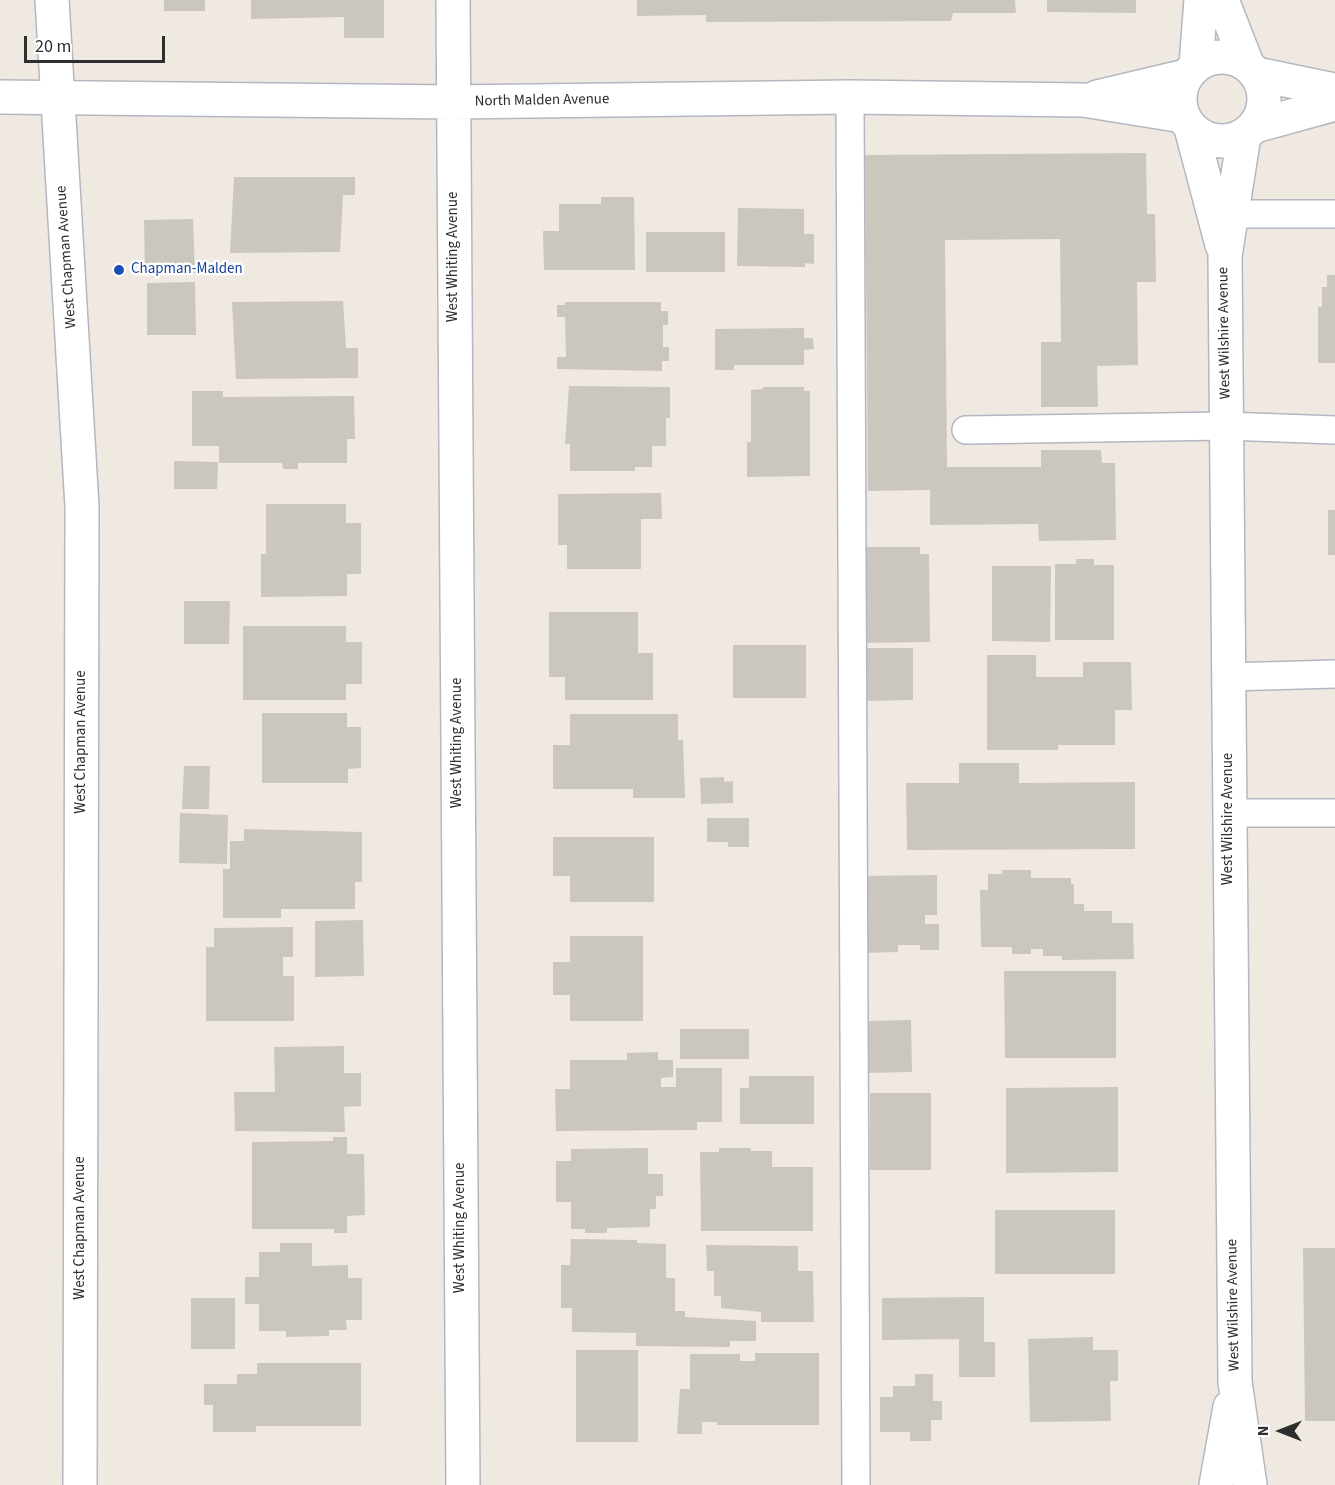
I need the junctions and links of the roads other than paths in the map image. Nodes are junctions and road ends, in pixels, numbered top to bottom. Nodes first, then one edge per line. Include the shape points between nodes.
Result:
1 (52, 0) edge
2 (453, 0) edge
3 (1201, 0) edge
4 (1222, 0) edge
5 (1252, 69) junction
6 (1191, 71) junction
7 (1335, 90) edge
8 (0, 97) edge
9 (850, 97) junction
10 (57, 99) junction
11 (1083, 100) junction
12 (453, 102) junction
13 (1335, 104) edge
14 (1187, 122) junction
15 (1249, 131) junction
16 (1232, 214) junction
17 (1335, 214) edge
18 (1225, 256) junction
19 (1226, 426) junction
20 (966, 430) dead end
21 (1335, 430) edge
22 (1335, 674) edge
23 (1228, 677) junction
24 (1229, 813) junction
25 (1335, 813) edge
26 (1235, 1382) junction
27 (80, 1485) edge
28 (463, 1485) edge
29 (856, 1485) edge
30 (1216, 1485) edge
31 (1221, 1485) edge
32 (1248, 1485) edge

1 - 10 street, West Chapman Avenue
2 - 12 street, West Whiting Avenue
3 - 6 street
4 - 5 street
5 - 6 street via 1221,56 1207,59
5 - 7 street
5 - 15 street via 1263,86 1264,100 1262,114
6 - 11 street, North Malden Avenue
6 - 14 street via 1181,89
8 - 10 street, North Malden Avenue
9 - 11 street, North Malden Avenue
9 - 12 street, North Malden Avenue
9 - 29 lane
10 - 12 street, North Malden Avenue
10 - 27 street, West Chapman Avenue via 82,507
11 - 14 street, North Malden Avenue
12 - 28 street, West Whiting Avenue
13 - 15 street
14 - 15 street via 1203,137 1216,141 1231,141
14 - 18 street, West Wilshire Avenue
15 - 16 street, West Wilshire Avenue
16 - 17 lane
16 - 18 street, West Wilshire Avenue
18 - 19 street, West Wilshire Avenue
19 - 20 lane
19 - 21 lane
19 - 23 street, West Wilshire Avenue
22 - 23 lane
23 - 24 street, West Wilshire Avenue
24 - 25 lane
24 - 26 street, West Wilshire Avenue
26 - 30 street, West Wilshire Avenue
26 - 32 street, West Wilshire Avenue
31 - 32 street

